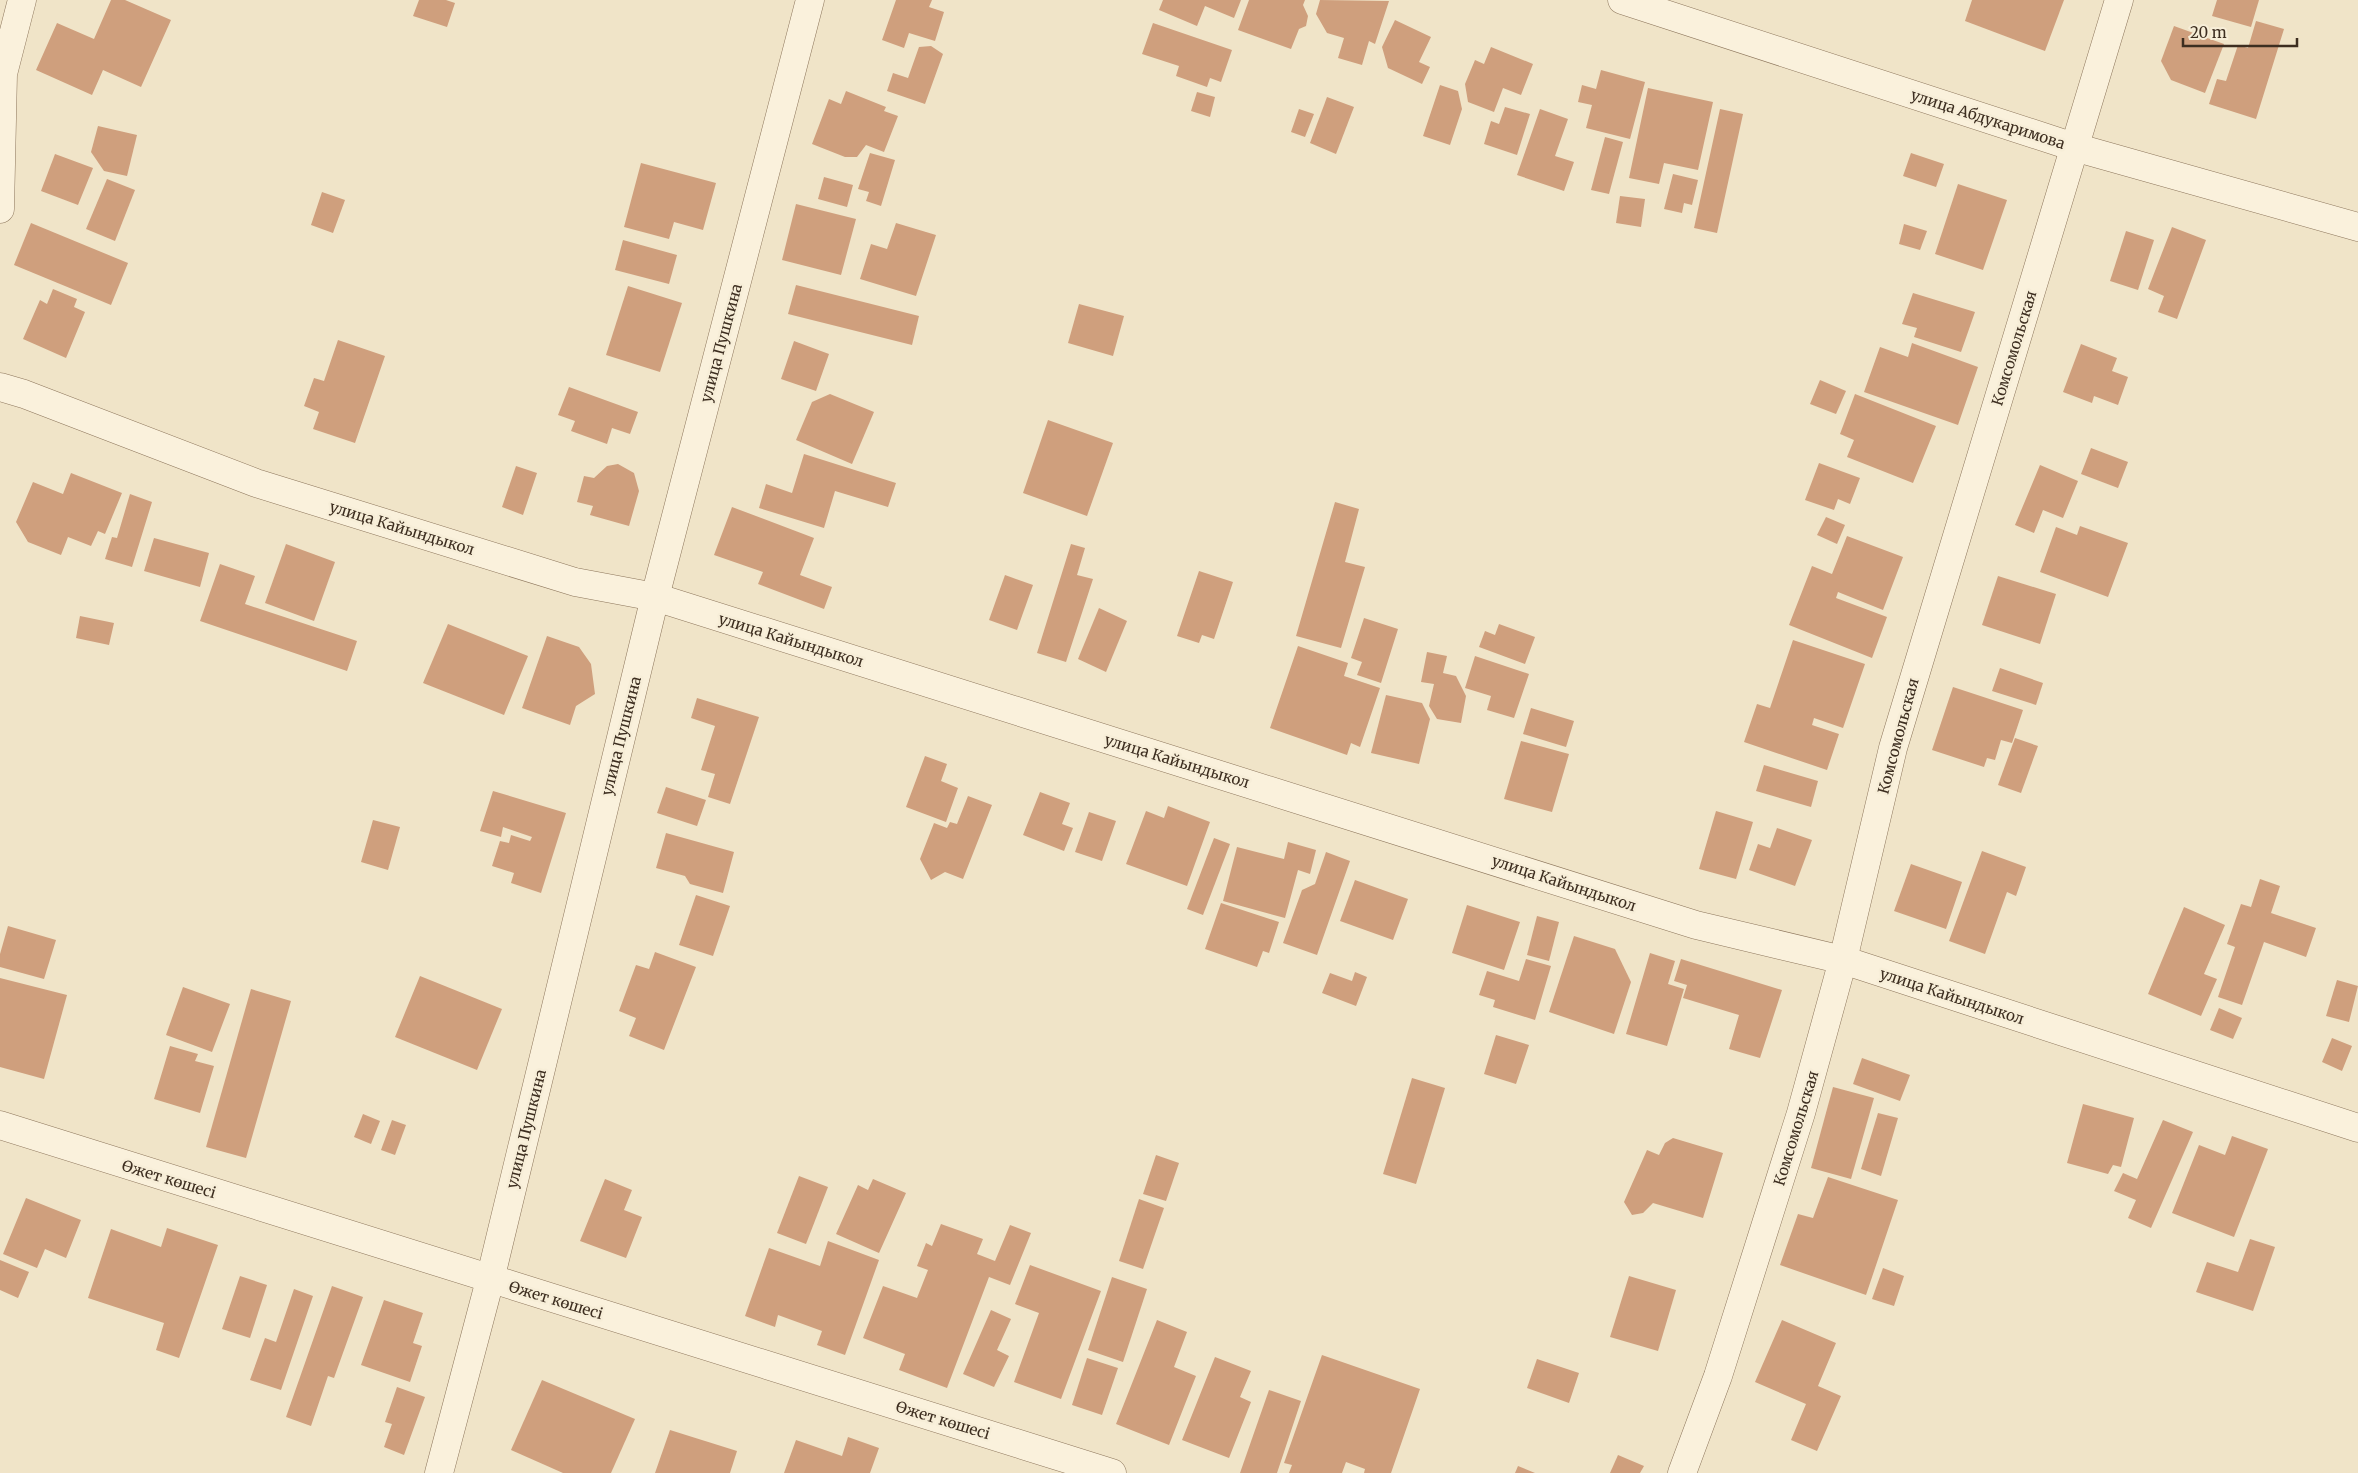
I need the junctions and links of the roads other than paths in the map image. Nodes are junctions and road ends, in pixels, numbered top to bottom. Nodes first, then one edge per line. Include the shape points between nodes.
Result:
1 (22, 0) edge
2 (810, 0) edge
3 (1622, 0) edge
4 (2119, 0) edge
5 (2074, 148) junction
6 (0, 209) edge
7 (2358, 226) edge
8 (0, 387) edge
9 (655, 597) junction
10 (1843, 960) junction
11 (0, 1126) edge
12 (2358, 1128) edge
13 (490, 1280) junction
14 (439, 1473) edge
15 (1112, 1473) edge
16 (1682, 1473) edge

1 - 6 street via 3,74
2 - 9 street, улица Пушкина
3 - 5 street, улица Абдукаримова
4 - 5 street, Комсомольская
5 - 7 street, улица Абдукаримова
5 - 10 street, Комсомольская via 1893,748
8 - 9 street, улица Кайындыкол via 256,483 575,582
9 - 10 street, улица Кайындыкол via 1696,925
9 - 13 street, улица Пушкина
10 - 12 street, улица Кайындыкол
10 - 16 street, Комсомольская via 1801,1113 1718,1376
11 - 13 street, Өжет көшесі
13 - 14 street, улица Пушкина
13 - 15 street, Өжет көшесі

